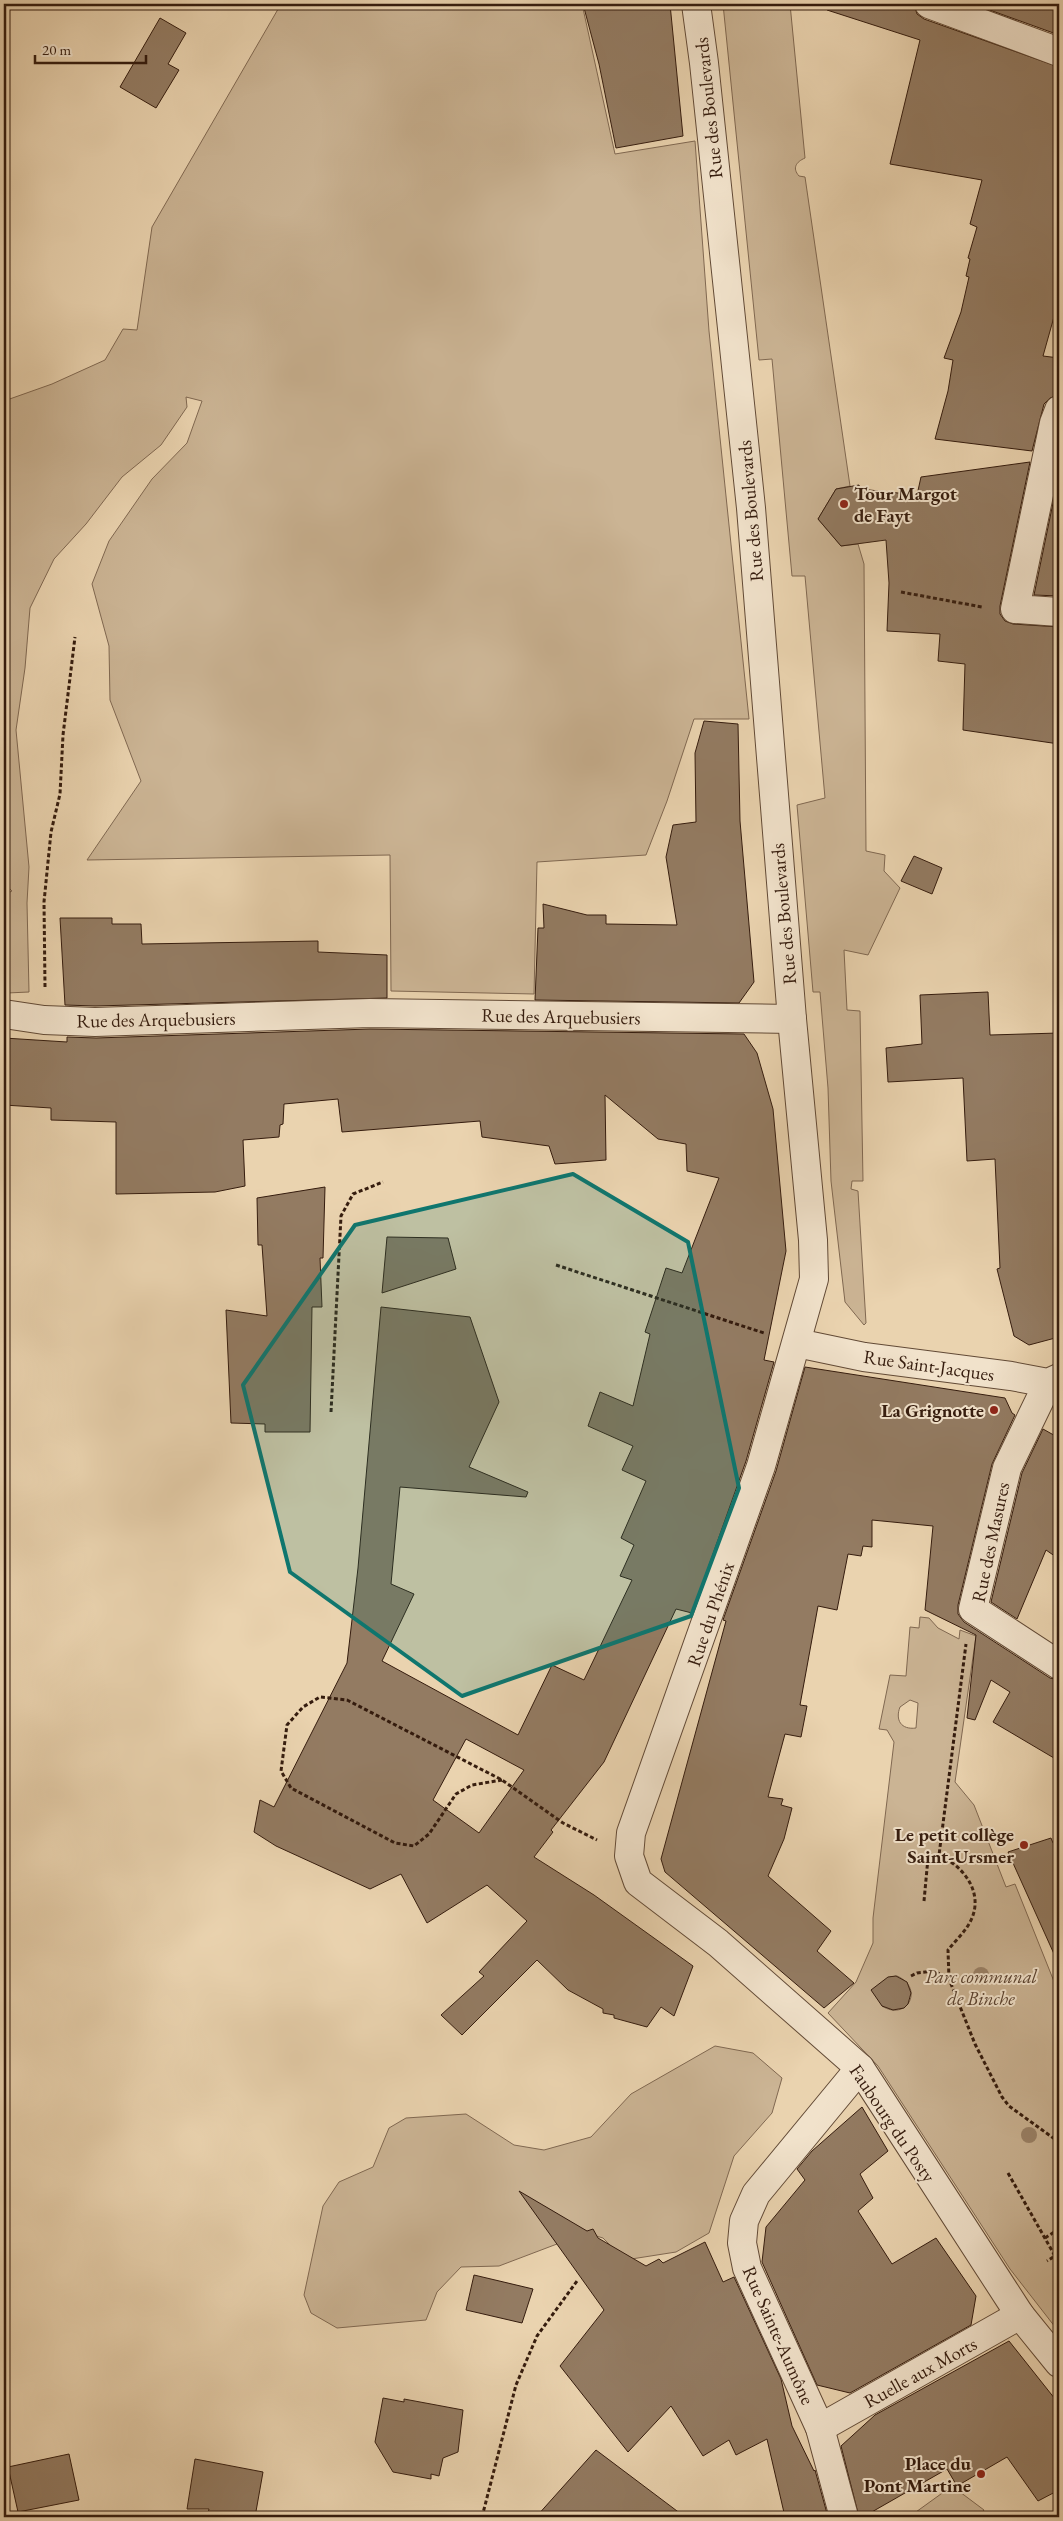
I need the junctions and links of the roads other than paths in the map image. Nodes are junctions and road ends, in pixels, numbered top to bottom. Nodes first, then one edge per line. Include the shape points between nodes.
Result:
1 (696, 4) edge
2 (930, 4) edge
3 (1059, 52) edge
4 (1059, 410) edge
5 (1059, 612) edge
6 (4, 1014) edge
7 (792, 1019) junction
8 (797, 1343) junction
9 (1055, 1384) edge
10 (1059, 1664) edge
11 (638, 1882) joint
12 (860, 2068) junction
13 (1020, 2315) junction
14 (1059, 2363) edge
15 (820, 2428) junction
16 (844, 2517) edge

1 - 7 street, Rue des Boulevards via 751,508
2 - 3 street
4 - 5 street via 1015,609
6 - 7 street, Rue des Arquebusiers via 95,1022 370,1013
7 - 8 street via 814,1279
8 - 9 street, Rue Saint-Jacques via 864,1357
8 - 11 street, Rue du Phénix via 758,1475 631,1833 629,1856
9 - 10 street, Rue des Masures via 1007,1468 973,1609
11 - 12 street, Faubourg du Posty via 718,1943
12 - 13 street, Faubourg du Posty
12 - 15 street, Rue Sainte-Aumône via 756,2194 744,2221 742,2243 747,2268
13 - 14 street, Faubourg du Posty
13 - 15 street, Ruelle aux Morts
15 - 16 street, Rue Sainte-Aumône

